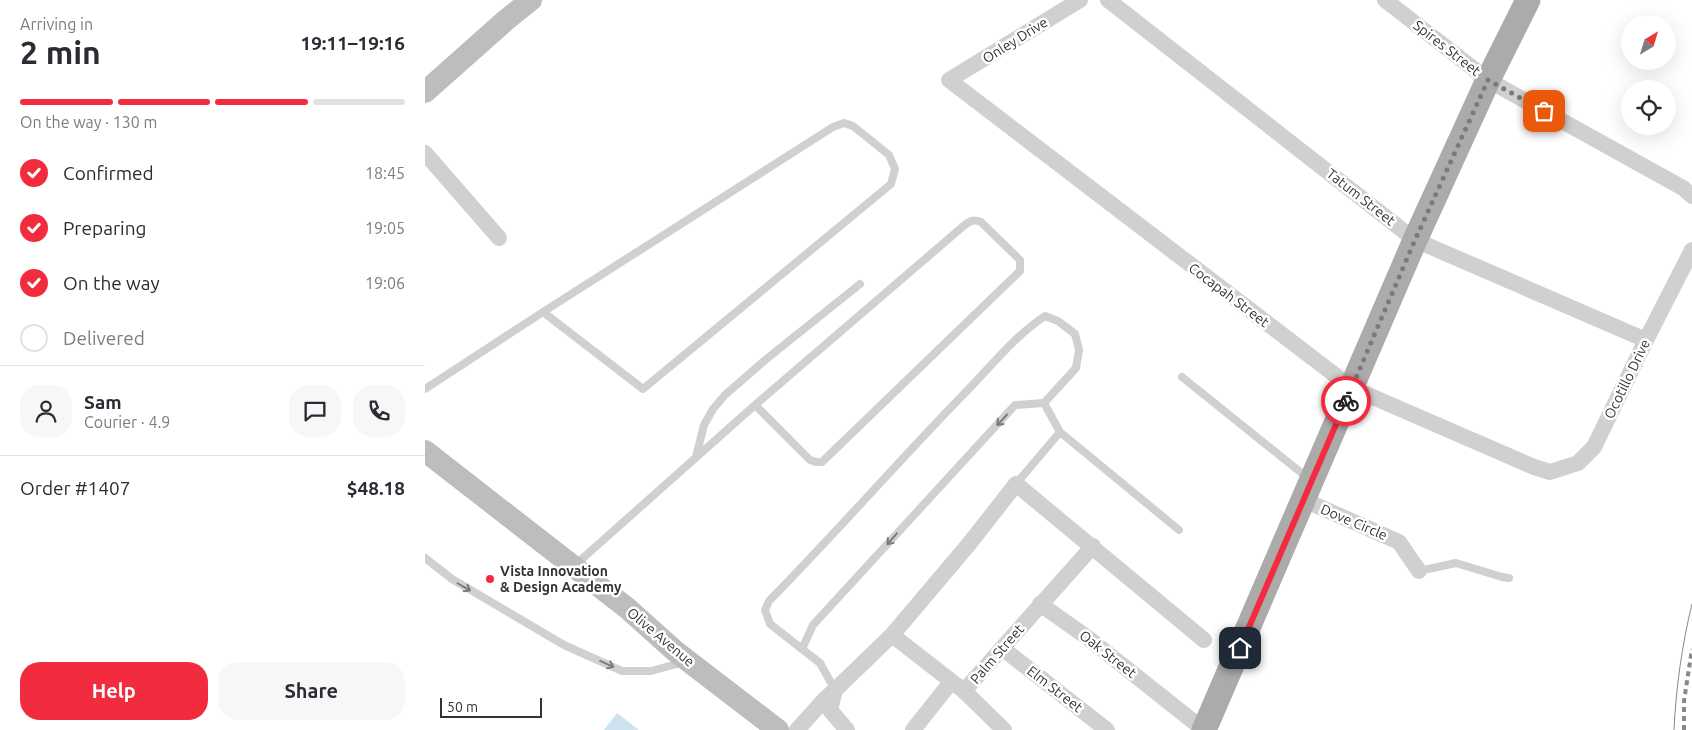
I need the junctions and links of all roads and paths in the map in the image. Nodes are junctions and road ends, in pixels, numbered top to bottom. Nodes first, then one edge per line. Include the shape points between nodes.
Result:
1 (531, 0) edge
2 (1080, 0) edge
3 (1108, 0) edge
4 (1385, 0) edge
5 (1528, 0) edge
6 (949, 80) joint
7 (1488, 80) junction
8 (425, 92) edge
9 (425, 153) edge
10 (1692, 196) edge
11 (499, 238) dead end
12 (1415, 240) junction
13 (1692, 250) edge
14 (860, 284) dead end
15 (543, 312) junction
16 (1646, 340) junction
17 (1182, 377) dead end
18 (1352, 388) junction
19 (425, 389) edge
20 (1044, 404) junction
21 (755, 405) junction
22 (1060, 432) junction
23 (425, 451) edge
24 (696, 457) junction
25 (1534, 467) joint
26 (1016, 484) junction
27 (1308, 490) junction
28 (1179, 530) dead end
29 (1093, 546) junction
30 (425, 558) edge
31 (573, 566) junction
32 (1419, 571) joint
33 (1509, 578) dead end
34 (1040, 604) junction
35 (892, 635) junction
36 (1204, 640) dead end
37 (801, 648) junction
38 (1002, 648) junction
39 (687, 661) junction
40 (958, 687) junction
41 (835, 690) junction
42 (778, 730) edge
43 (797, 730) edge
44 (847, 730) edge
45 (913, 730) edge
46 (1004, 730) edge
47 (1107, 730) edge
48 (1204, 730) edge

1 - 8 main road
2 - 6 street, Onley Drive
3 - 12 street, Tatum Street
4 - 7 street, Spires Street
5 - 7 main road
6 - 18 street, Cocapah Street
7 - 10 street, Spires Street via 1683,188
7 - 12 main road
9 - 11 street
12 - 16 street, Tatum Street
12 - 18 main road
13 - 16 street, Ocotillo Drive
14 - 24 lane via 725,395 704,425
15 - 15 lane via 833,127 844,123 853,126 889,155 895,169 891,184 643,389
15 - 19 lane
16 - 25 street, Ocotillo Drive via 1594,447 1578,462 1551,472
17 - 27 lane
18 - 25 street, Cocapah Street
18 - 27 main road
20 - 22 lane
20 -> 37 lane via 1015,405 813,624
20 - 37 lane via 1076,368 1079,350 1075,334 1045,316 1000,356 769,601 765,610 770,624
21 - 21 lane via 810,460 823,462 1020,272 1021,260 981,222 970,221
21 - 24 lane
22 - 26 lane
22 - 28 lane
23 - 31 main road, Olive Avenue
24 - 31 lane
26 - 29 street
26 - 35 street
27 - 32 street, Dove Circle via 1399,542
27 - 48 main road
29 - 34 street, Palm Street
29 - 36 street
30 -> 39 lane via 452,579 564,645 622,671 651,671
31 - 39 main road, Olive Avenue
32 - 33 lane via 1456,564
34 - 38 street, Palm Street
34 - 48 street, Oak Street
35 - 40 street
35 - 41 street
37 - 41 lane via 820,663
38 - 40 street, Palm Street
38 - 47 street, Elm Street
39 - 42 main road, Olive Avenue
40 - 45 street, Palm Street
40 - 46 street
41 - 43 street
41 - 44 street via 830,710

